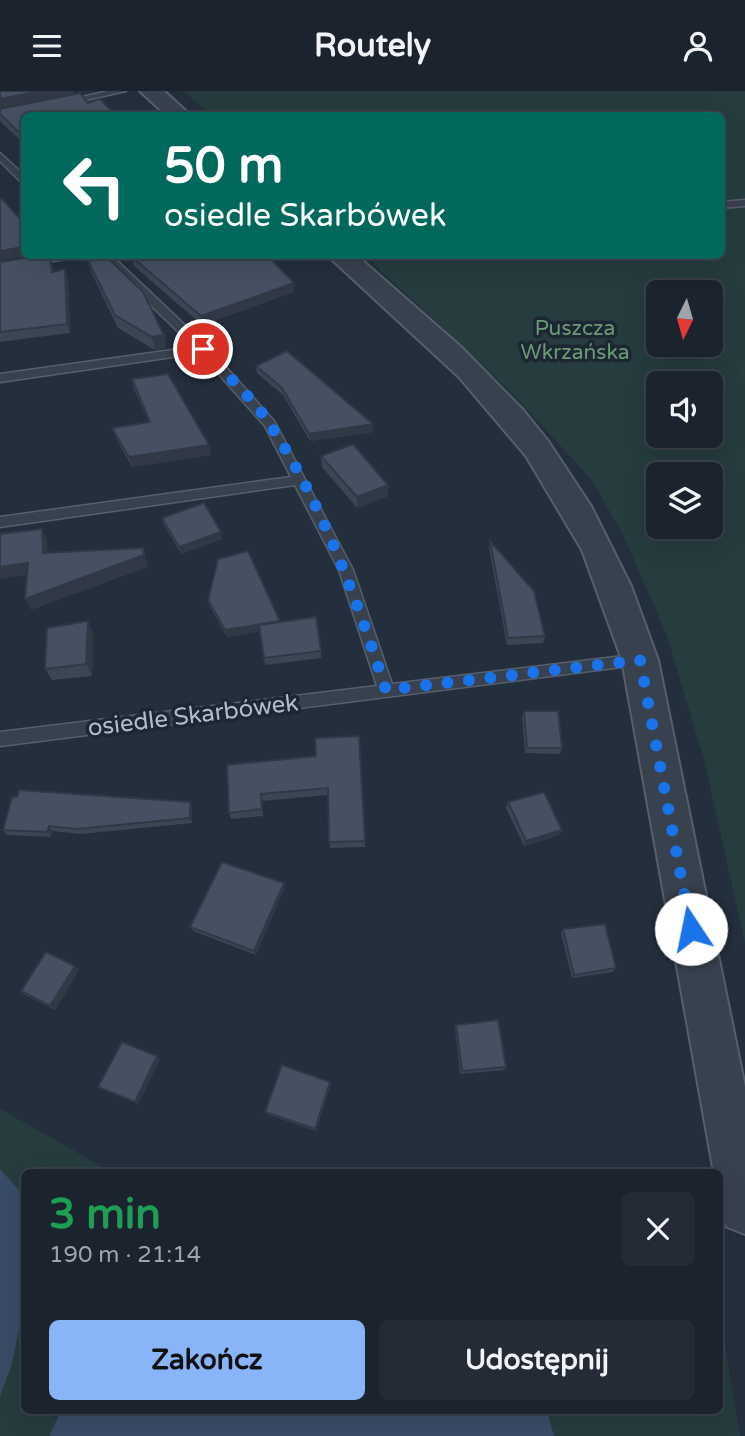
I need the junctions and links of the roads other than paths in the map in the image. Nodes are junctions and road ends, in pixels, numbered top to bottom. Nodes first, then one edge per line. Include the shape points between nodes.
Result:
1 (122, 91) edge
2 (150, 91) edge
3 (54, 104) edge
4 (175, 112) edge
5 (0, 156) edge
6 (21, 177) edge
7 (745, 203) edge
8 (725, 205) edge
9 (53, 259) edge
10 (108, 259) edge
11 (344, 259) edge
12 (0, 265) edge
13 (203, 349) junction
14 (0, 378) edge
15 (301, 480) junction
16 (0, 522) edge
17 (640, 660) junction
18 (386, 690) junction
19 (0, 739) edge
20 (745, 1209) edge

1 - 3 lane
2 - 4 street
5 - 6 lane
7 - 8 lane
9 - 12 lane
10 - 13 lane
11 - 17 street via 486,388 524,431 586,527 631,628
13 - 14 lane
13 - 15 lane via 270,424
15 - 16 lane
15 - 18 lane via 346,570
17 - 18 lane, osiedle Skarbówek
17 - 20 street
18 - 19 lane, osiedle Skarbówek

